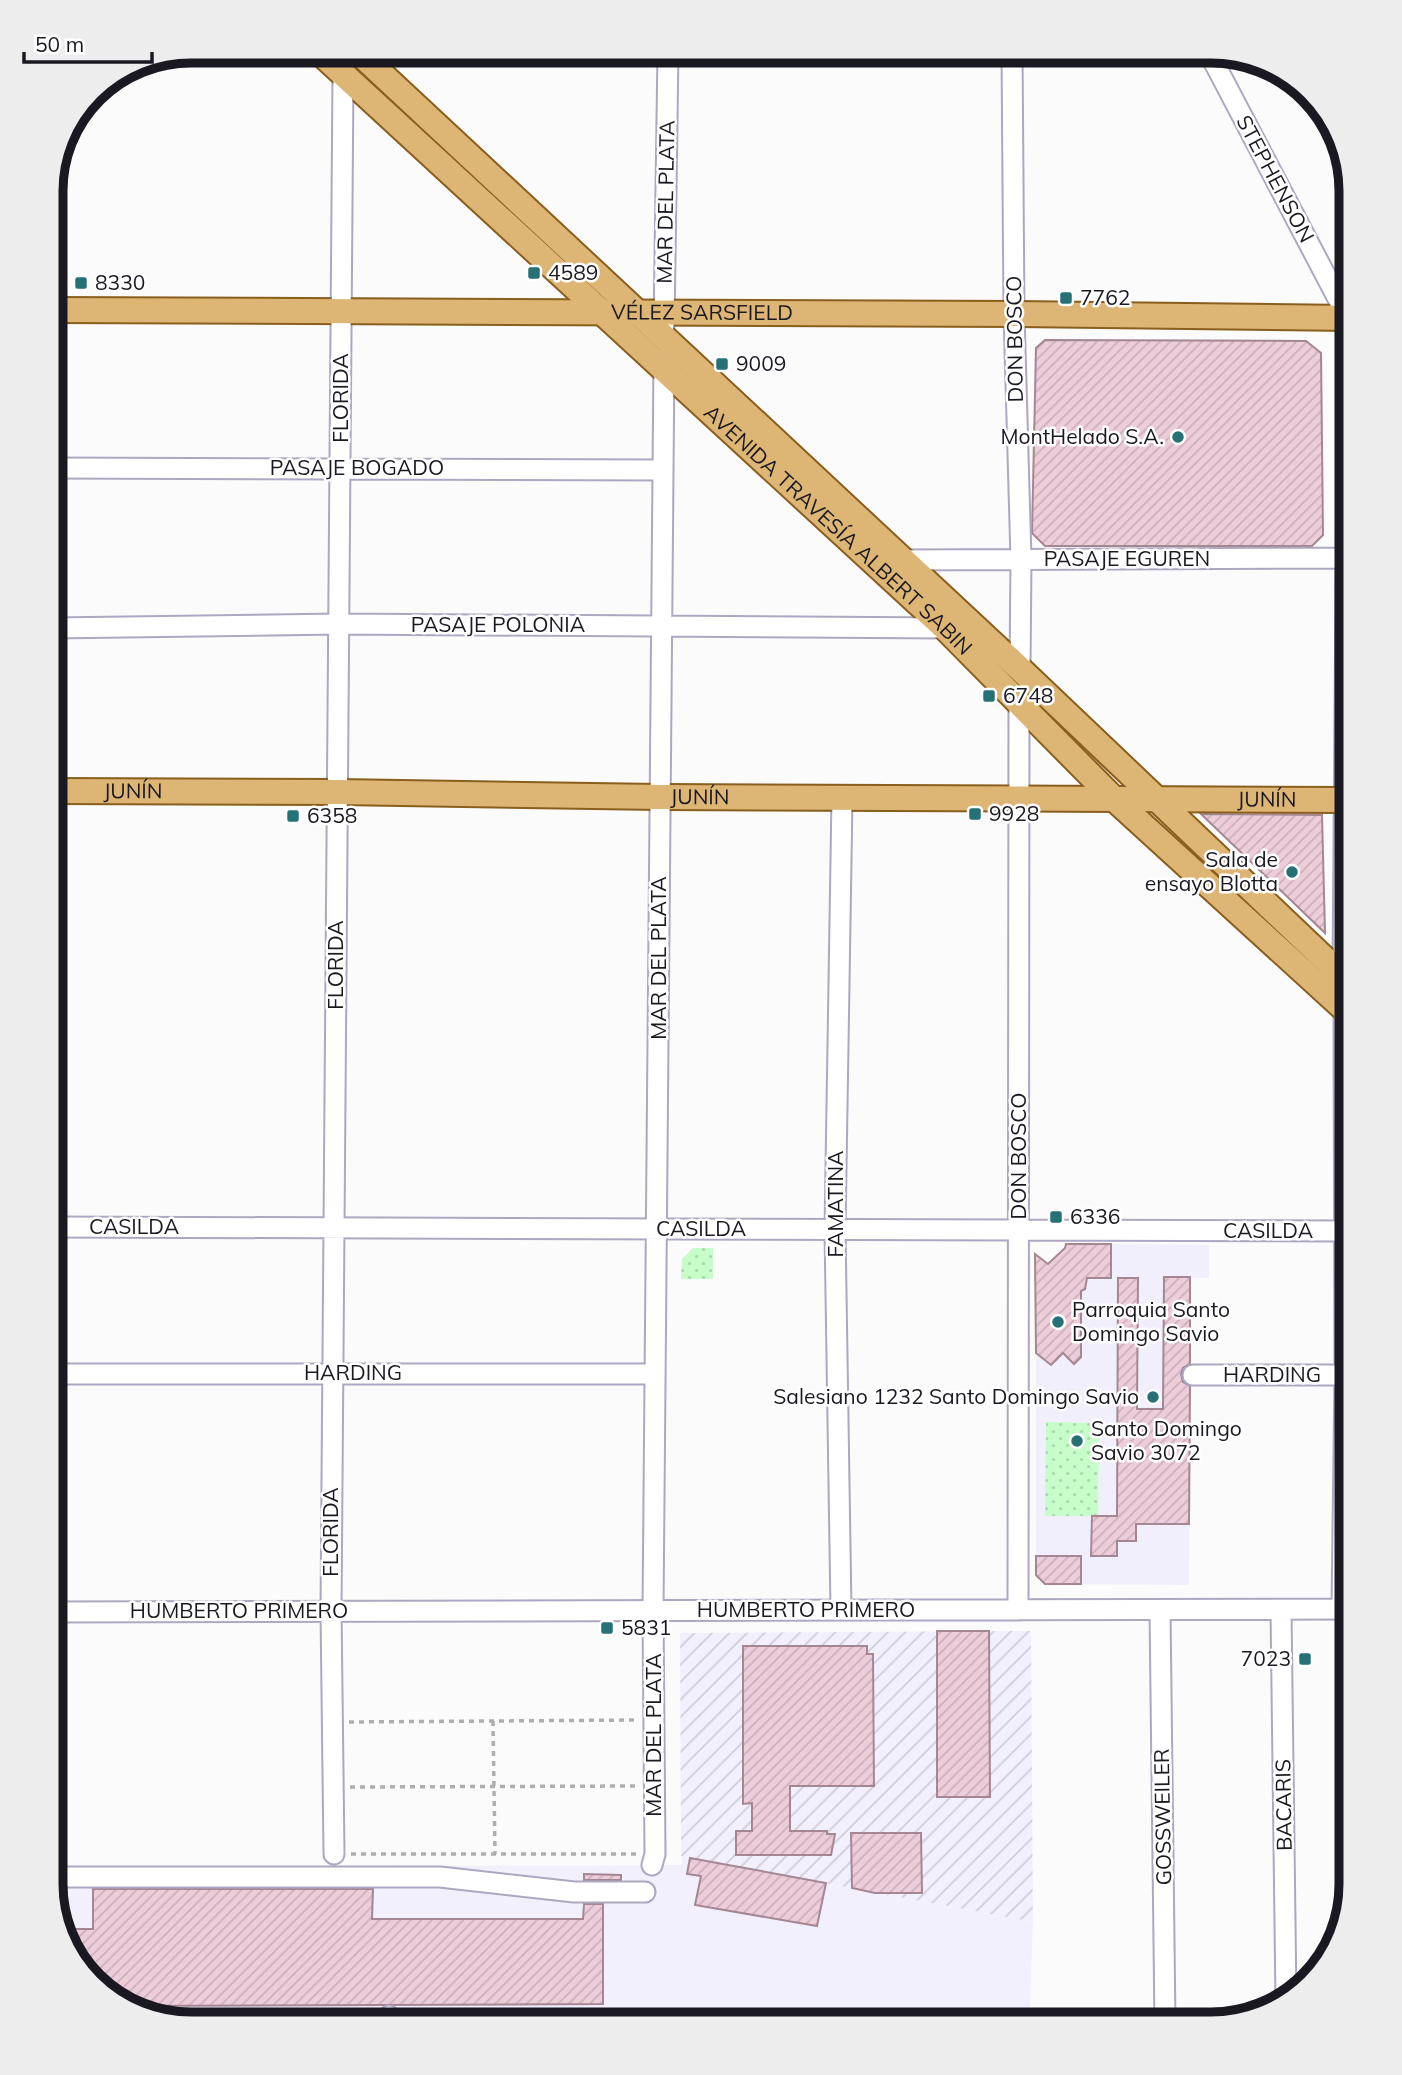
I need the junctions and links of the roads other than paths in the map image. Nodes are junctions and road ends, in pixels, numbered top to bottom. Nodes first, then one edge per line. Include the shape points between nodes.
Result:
1 (330, 63) edge
2 (370, 63) edge
3 (668, 63) edge
4 (1012, 63) edge
5 (1214, 63) edge
6 (343, 76) junction
7 (1339, 299) edge
8 (63, 310) edge
9 (341, 310) junction
10 (604, 313) junction
11 (638, 314) junction
12 (1014, 314) junction
13 (1339, 318) edge
14 (664, 325) junction
15 (664, 367) junction
16 (63, 468) edge
17 (340, 468) junction
18 (663, 470) junction
19 (1339, 558) edge
20 (1021, 559) junction
21 (902, 560) junction
22 (339, 624) junction
23 (662, 627) junction
24 (63, 628) edge
25 (945, 628) junction
26 (1020, 670) junction
27 (1019, 703) junction
28 (63, 791) edge
29 (338, 792) junction
30 (660, 797) junction
31 (842, 798) junction
32 (1019, 799) junction
33 (1114, 799) junction
34 (1157, 799) junction
35 (1339, 800) edge
36 (1339, 973) edge
37 (1339, 1004) edge
38 (63, 1227) edge
39 (334, 1227) junction
40 (656, 1229) junction
41 (835, 1230) junction
42 (1018, 1230) junction
43 (1339, 1231) edge
44 (333, 1373) junction
45 (63, 1374) edge
46 (655, 1374) junction
47 (1193, 1375) dead end
48 (1339, 1375) edge
49 (1281, 1609) junction
50 (1339, 1609) edge
51 (331, 1610) junction
52 (841, 1610) junction
53 (1018, 1610) junction
54 (1160, 1610) junction
55 (653, 1611) junction
56 (63, 1612) edge
57 (334, 1854) road end
58 (654, 1859) road end
59 (63, 1877) edge
60 (645, 1892) dead end
61 (1286, 1988) edge
62 (1165, 2012) edge

1 - 6 main road, AVENIDA TRAVESÍA ALBERT SABIN
2 - 11 main road
3 - 14 street, MAR DEL PLATA
4 - 12 street, DON BOSCO
5 - 7 street, STEPHENSON
6 - 9 street, FLORIDA
6 - 10 main road, AVENIDA TRAVESÍA ALBERT SABIN
8 - 9 main road, VÉLEZ SARSFIELD
9 - 10 main road, VÉLEZ SARSFIELD
9 - 17 street, FLORIDA
10 - 11 main road, VÉLEZ SARSFIELD
10 - 15 main road, AVENIDA TRAVESÍA ALBERT SABIN
11 - 14 main road, VÉLEZ SARSFIELD
12 - 13 main road, VÉLEZ SARSFIELD
12 - 14 main road, VÉLEZ SARSFIELD
12 - 20 street, DON BOSCO
14 - 15 street, MAR DEL PLATA
14 - 21 main road, AVENIDA TRAVESÍA ALBERT SABIN
15 - 18 street, MAR DEL PLATA
15 - 25 main road, AVENIDA TRAVESÍA ALBERT SABIN
16 - 17 street, PASAJE BOGADO
17 - 18 street, PASAJE BOGADO
17 - 22 street, FLORIDA
18 - 23 street, MAR DEL PLATA
19 - 20 street, PASAJE EGUREN
20 - 21 street, PASAJE EGUREN
20 - 26 street, DON BOSCO
21 - 26 main road, AVENIDA TRAVESÍA ALBERT SABIN
22 - 23 street, PASAJE POLONIA
22 - 24 street, PASAJE POLONIA
22 - 29 street, FLORIDA
23 - 25 street, PASAJE POLONIA
23 - 30 street, MAR DEL PLATA
25 - 27 main road, AVENIDA TRAVESÍA ALBERT SABIN
26 - 34 main road, AVENIDA TRAVESÍA ALBERT SABIN
27 - 32 street, DON BOSCO
27 - 33 main road, AVENIDA TRAVESÍA ALBERT SABIN
28 - 29 main road, JUNÍN
29 - 30 main road, JUNÍN
29 - 39 street, FLORIDA
30 - 31 main road, JUNÍN
30 - 40 street, MAR DEL PLATA
31 - 32 main road, JUNÍN
31 - 41 street, FAMATINA
32 - 33 main road, JUNÍN
32 - 42 street, DON BOSCO
33 - 34 main road, JUNÍN
33 - 37 main road, AVENIDA TRAVESÍA ALBERT SABIN
34 - 35 main road, JUNÍN
34 - 36 main road, AVENIDA TRAVESÍA ALBERT SABIN
38 - 39 street, CASILDA
39 - 40 street, CASILDA
39 - 44 street, FLORIDA
40 - 41 street, CASILDA
40 - 46 street, MAR DEL PLATA
41 - 42 street, CASILDA
41 - 52 street, FAMATINA
42 - 43 street, CASILDA
42 - 53 street, DON BOSCO
44 - 45 street, HARDING
44 - 46 street, HARDING
44 - 51 street, FLORIDA
46 - 55 street, MAR DEL PLATA
47 - 48 street, HARDING
49 - 50 street, HUMBERTO PRIMERO
49 - 54 street, HUMBERTO PRIMERO
49 - 61 street, BACARIS
51 - 55 street, HUMBERTO PRIMERO
51 - 56 street, HUMBERTO PRIMERO
51 - 57 street, FLORIDA
52 - 53 street, HUMBERTO PRIMERO
52 - 55 street, HUMBERTO PRIMERO
53 - 54 street, HUMBERTO PRIMERO
54 - 62 street, GOSSWEILER
55 - 58 street, MAR DEL PLATA
59 - 60 street via 440,1877 574,1892

